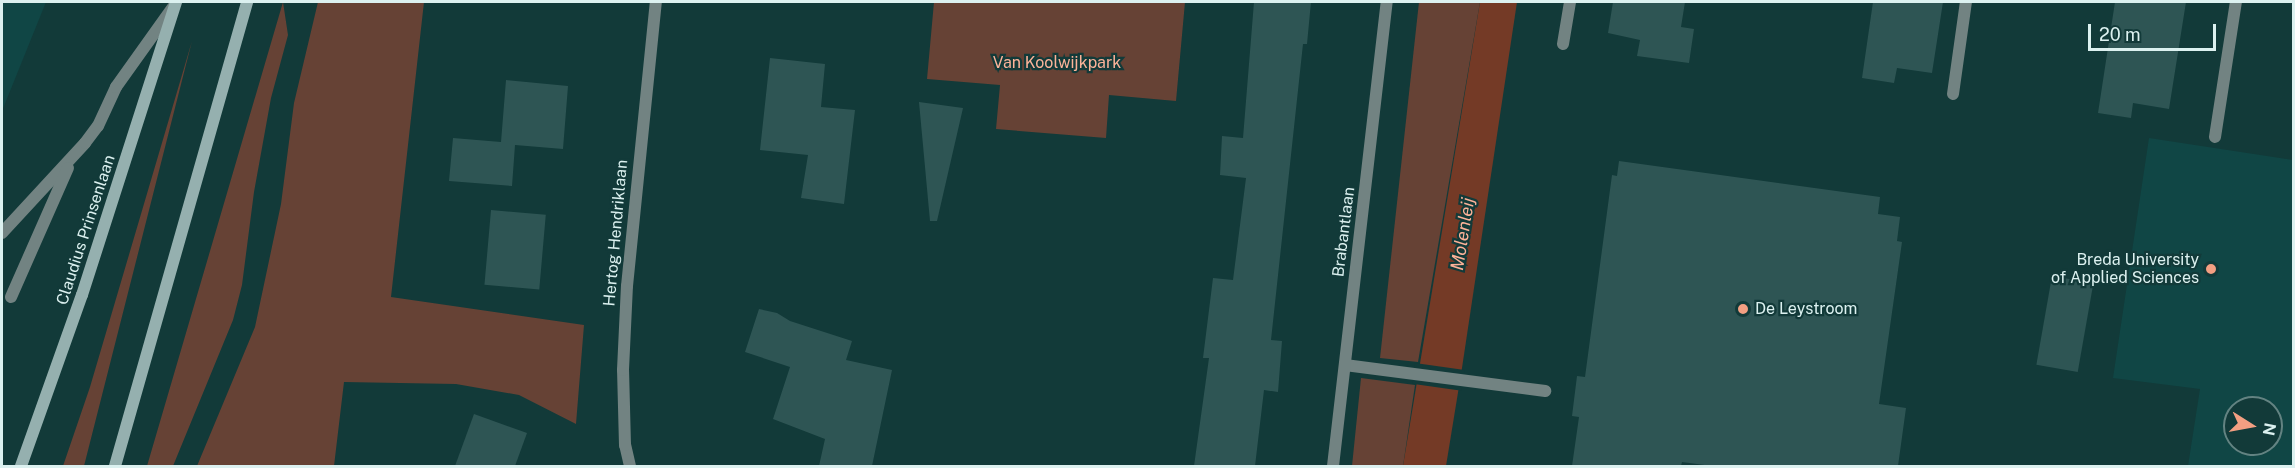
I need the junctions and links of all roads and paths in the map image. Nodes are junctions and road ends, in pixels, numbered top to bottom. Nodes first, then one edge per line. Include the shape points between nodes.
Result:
1 (247, 2) edge
2 (656, 2) edge
3 (1387, 2) edge
4 (1570, 2) edge
5 (1966, 2) edge
6 (2236, 2) edge
7 (176, 3) edge
8 (1563, 44) dead end
9 (1953, 94) dead end
10 (2215, 137) dead end
11 (72, 159) junction
12 (2, 233) edge
13 (11, 297) dead end
14 (1345, 365) junction
15 (1545, 391) dead end
16 (21, 466) edge
17 (115, 466) edge
18 (630, 466) edge
19 (1332, 466) edge

1 - 17 main road
2 - 18 street, Hertog Hendriklaan via 627,286 623,370 625,445
3 - 14 street, Brabantlaan
4 - 8 street
5 - 9 street
6 - 10 street
7 - 11 street via 116,87 98,126
7 - 16 main road, Claudius Prinsenlaan via 82,295
11 - 12 street
11 - 13 street
14 - 15 street
14 - 19 street, Brabantlaan

